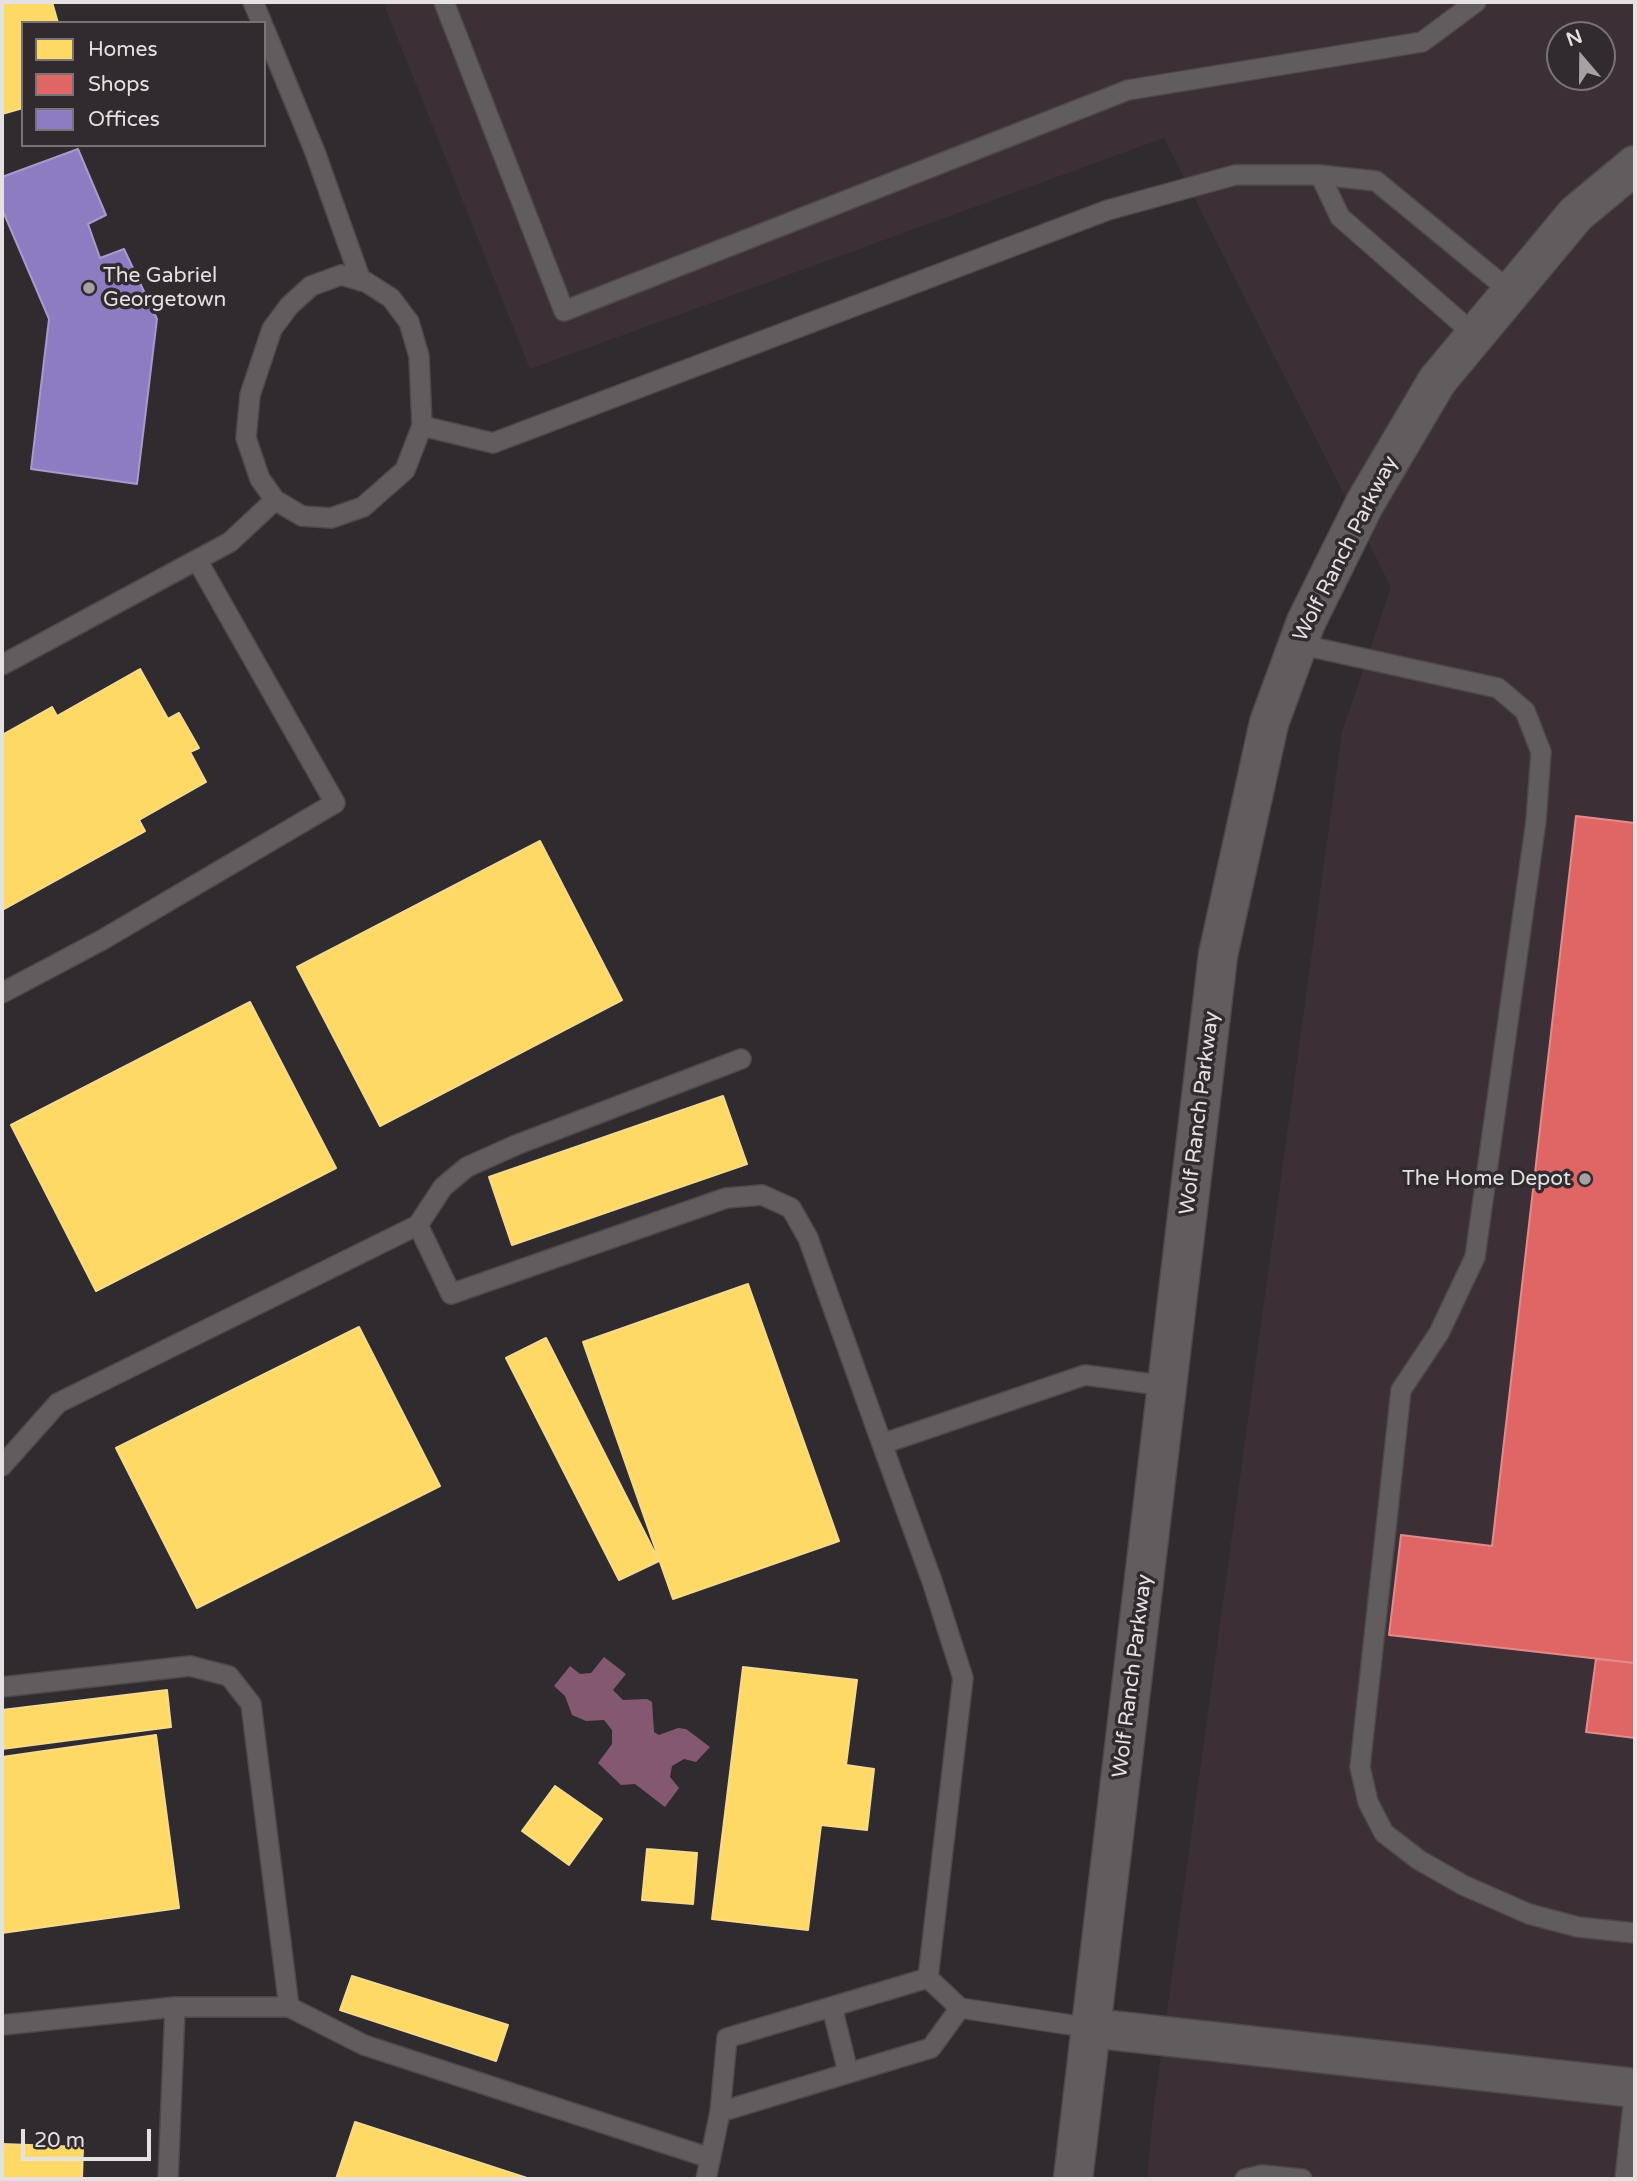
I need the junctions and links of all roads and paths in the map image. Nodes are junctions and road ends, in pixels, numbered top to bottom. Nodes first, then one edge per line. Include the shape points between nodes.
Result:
1 (253, 2) edge
2 (444, 2) edge
3 (1476, 2) edge
4 (261, 21) edge
5 (266, 33) edge
6 (1635, 165) edge
7 (1320, 175) junction
8 (361, 281) junction
9 (1511, 292) junction
10 (1475, 335) junction
11 (422, 426) junction
12 (275, 500) junction
13 (197, 560) junction
14 (1297, 644) junction
15 (2, 665) edge
16 (2, 993) edge
17 (741, 1059) dead end
18 (418, 1225) junction
19 (1167, 1386) junction
20 (882, 1444) junction
21 (2, 1466) edge
22 (2, 1687) edge
23 (1635, 1933) edge
24 (928, 1978) junction
25 (175, 2007) junction
26 (289, 2007) junction
27 (832, 2007) junction
28 (960, 2008) junction
29 (2, 2025) edge
30 (1091, 2028) junction
31 (848, 2072) junction
32 (1635, 2088) edge
33 (720, 2112) junction
34 (710, 2158) junction
35 (168, 2179) edge
36 (706, 2179) edge
37 (1073, 2179) edge
38 (1245, 2179) edge
39 (1302, 2179) edge
40 (1625, 2179) edge

1 - 4 lane
2 - 3 lane via 564,311 1128,90 1422,41
5 - 8 lane
6 - 9 street, Wolf Ranch Parkway via 1576,214
7 - 9 lane via 1376,181
7 - 10 lane via 1340,217
7 - 11 lane via 1235,175 1108,210 494,443
8 - 11 lane via 391,298 409,322 419,356
8 - 12 lane via 341,275 311,286 278,321 264,348 250,395 246,438 260,479
9 - 10 street, Wolf Ranch Parkway
10 - 14 street, Wolf Ranch Parkway via 1437,381 1365,503
11 - 12 lane via 405,470 363,507 322,518 302,516
12 - 13 lane via 230,542
13 - 15 lane
13 - 16 lane via 335,803 102,940
14 - 19 street, Wolf Ranch Parkway via 1269,723 1218,955
14 - 23 lane via 1498,688 1525,711 1541,752 1536,821 1475,1257 1439,1333 1401,1390 1360,1767 1368,1802 1384,1833 1463,1885 1529,1914 1578,1927
17 - 18 lane via 467,1167 443,1187
18 - 20 lane via 451,1294 726,1198 762,1195 791,1208 808,1238
18 - 21 lane via 58,1403
19 - 20 lane via 1085,1375
19 - 30 street, Wolf Ranch Parkway
20 - 24 lane via 962,1678
22 - 26 lane via 190,1666 229,1676 251,1704
24 - 27 lane
24 - 28 lane
25 - 26 lane
25 - 29 lane
25 - 35 lane
26 - 34 lane via 364,2045
27 - 31 lane
27 - 33 lane via 727,2038
28 - 30 lane
28 - 31 lane via 931,2048
30 - 32 street
30 - 37 street, Wolf Ranch Parkway
31 - 33 lane
32 - 40 lane
33 - 34 lane
34 - 36 lane
38 - 39 lane via 1262,2175

